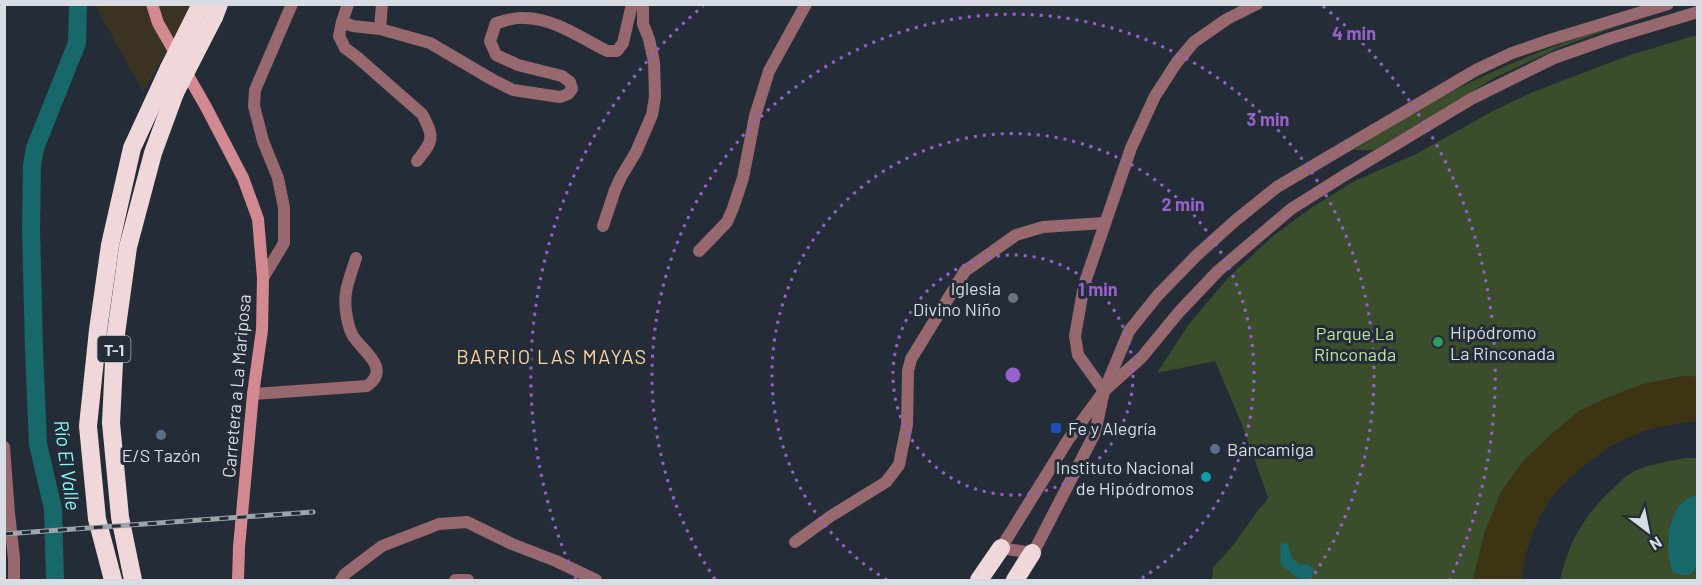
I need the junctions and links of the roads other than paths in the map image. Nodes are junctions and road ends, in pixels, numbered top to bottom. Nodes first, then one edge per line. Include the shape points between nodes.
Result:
1 (152, 4) edge
2 (292, 4) edge
3 (348, 4) edge
4 (382, 4) edge
5 (806, 4) edge
6 (1257, 4) edge
7 (1668, 4) edge
8 (635, 5) edge
9 (211, 9) edge
10 (1698, 12) edge
11 (342, 21) junction
12 (380, 29) junction
13 (417, 161) dead end
14 (1104, 224) junction
15 (603, 226) dead end
16 (699, 251) dead end
17 (356, 258) dead end
18 (263, 278) junction
19 (1104, 391) junction
20 (253, 394) junction
21 (4, 447) edge
22 (7, 513) edge
23 (795, 542) dead end
24 (1001, 548) junction
25 (1032, 553) junction
26 (593, 579) edge
27 (14, 580) edge
28 (113, 580) edge
29 (133, 580) edge
30 (238, 580) edge
31 (341, 580) edge
32 (455, 580) edge
33 (468, 580) edge
34 (573, 580) edge
35 (979, 580) edge
36 (1015, 580) edge
37 (1023, 580) edge

1 - 18 street, Carretera a La Mariposa via 158,23 243,178 258,219
2 - 18 street via 255,90 256,114 284,208 284,243
3 - 11 street
4 - 12 street
5 - 16 street via 769,71 743,178 727,222
6 - 14 street via 1210,29 1177,62 1155,96 1131,147
7 - 19 street via 1553,39 1485,65 1277,187 1205,248 1158,295 1129,331
8 - 12 street via 623,44 617,51 607,51 539,19 522,17 496,23 490,41 496,55 562,76 572,89 560,97 513,90 430,43
8 - 15 street via 649,39 655,97 652,115 618,183
9 - 28 highway, T-1, bridge via 169,68 132,148 110,245 88,426 97,519
9 - 29 highway, T-1, bridge via 153,153 128,247 115,341 111,423 120,517
10 - 19 street via 1554,58 1472,99 1322,189 1218,271 1142,357
11 - 12 street
11 - 13 street via 339,36 345,48 422,114 427,123 430,144
14 - 19 street via 1084,285 1075,336 1078,355
14 - 23 street via 1043,227 1016,235 964,271 911,359 907,425 899,465 886,482
17 - 20 street via 344,296 347,320 353,336 372,356 374,381 367,386
18 - 20 street, Carretera a La Mariposa via 262,330
19 - 24 street via 1068,440
19 - 25 street via 1095,434
20 - 30 street, Carretera a La Mariposa
21 - 22 street
22 - 27 street
24 - 25 street
24 - 35 highway
25 - 36 highway
25 - 37 street
26 - 31 street via 467,522 439,524 382,546
26 - 34 street
32 - 33 street

